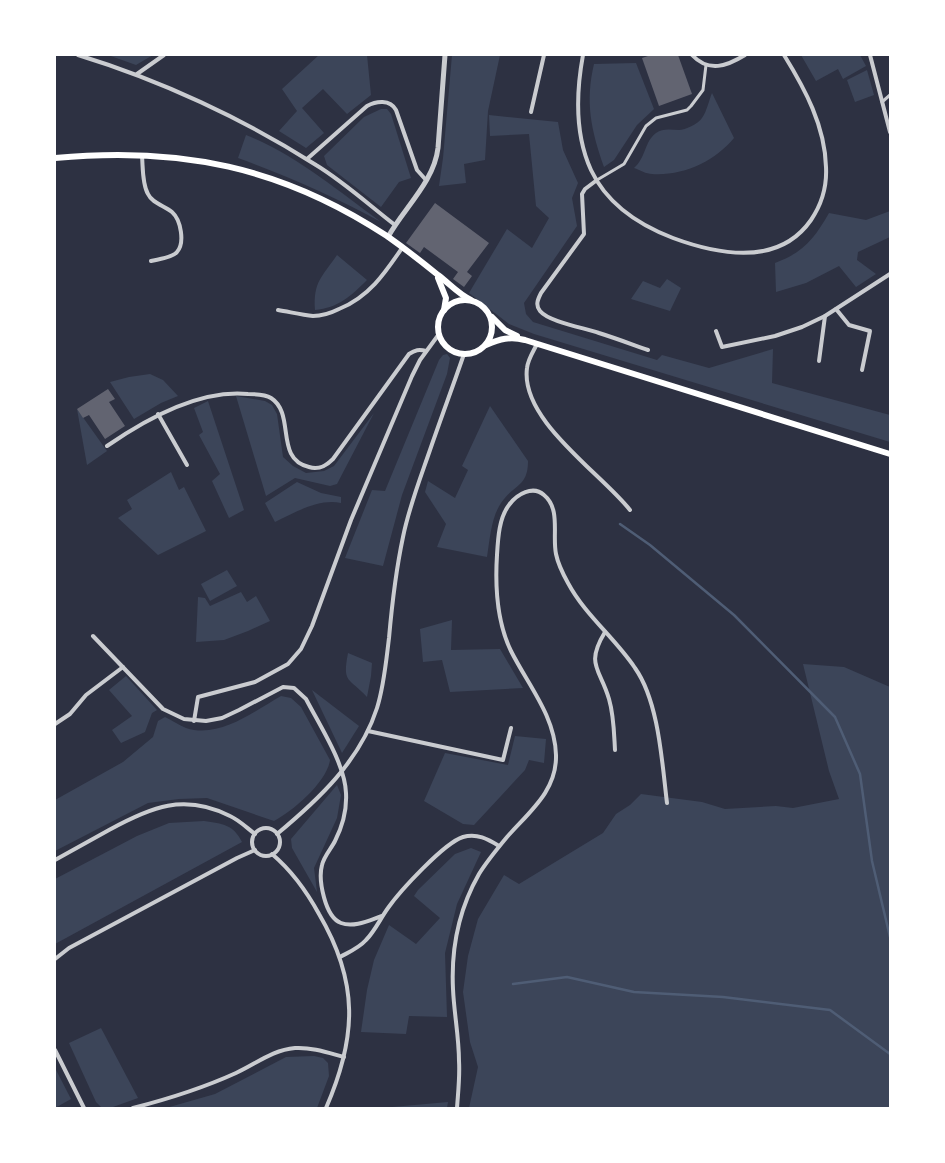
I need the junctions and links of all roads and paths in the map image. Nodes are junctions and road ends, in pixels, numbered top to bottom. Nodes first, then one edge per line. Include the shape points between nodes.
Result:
1 (78, 55) edge
2 (164, 55) edge
3 (445, 55) edge
4 (544, 55) edge
5 (583, 55) edge
6 (692, 55) edge
7 (745, 55) edge
8 (784, 55) edge
9 (870, 55) edge
10 (706, 65) junction
11 (137, 74) junction
12 (890, 95) edge
13 (882, 102) junction
14 (531, 112) dead end
15 (890, 132) edge
16 (142, 156) junction
17 (55, 158) edge
18 (307, 159) junction
19 (426, 180) junction
20 (597, 180) junction
21 (395, 225) junction
22 (388, 237) junction
23 (402, 248) junction
24 (151, 261) dead end
25 (428, 268) junction
26 (890, 274) edge
27 (471, 300) junction
28 (836, 309) junction
29 (278, 310) dead end
30 (444, 310) junction
31 (489, 314) junction
32 (825, 316) junction
33 (716, 332) dead end
34 (439, 334) junction
35 (525, 340) junction
36 (537, 343) junction
37 (486, 345) junction
38 (648, 350) dead end
39 (426, 351) junction
40 (464, 354) junction
41 (820, 361) dead end
42 (862, 370) dead end
43 (158, 414) junction
44 (107, 446) dead end
45 (890, 454) edge
46 (187, 465) dead end
47 (630, 510) dead end
48 (606, 632) junction
49 (93, 636) dead end
50 (123, 667) junction
51 (194, 721) junction
52 (55, 724) edge
53 (511, 728) dead end
54 (368, 731) junction
55 (615, 750) dead end
56 (342, 770) junction
57 (667, 803) dead end
58 (255, 834) junction
59 (276, 834) junction
60 (499, 846) junction
61 (255, 850) junction
62 (272, 854) junction
63 (55, 860) edge
64 (382, 916) junction
65 (340, 957) junction
66 (55, 959) edge
67 (55, 1050) edge
68 (344, 1057) junction
69 (84, 1108) edge
70 (133, 1108) edge
71 (326, 1108) edge
72 (457, 1108) edge

1 - 11 street
2 - 11 street
3 - 19 street via 437,156
4 - 14 street
5 - 20 street via 579,79 580,132 591,171
6 - 10 street
7 - 10 street via 721,67
8 - 20 street via 817,120 826,166 826,181 816,212 806,228 791,241 773,250 759,252 706,249 634,220
9 - 13 street
10 - 20 street via 703,90 687,110 656,118 646,126 624,164
11 - 18 street via 249,125
12 - 13 street
13 - 15 street
16 - 17 main road
16 - 22 main road via 212,163 262,176 318,197
16 - 24 street via 148,196 178,218 181,233 177,252
18 - 19 street via 367,106 379,101 394,105 417,170
18 - 21 street
19 - 21 street
20 - 38 street via 582,194 584,234 541,293 538,307 549,318
21 - 22 street
22 - 23 main road
23 - 25 main road
23 - 29 street via 370,290 344,307 313,316
25 - 27 main road
25 - 30 main road via 439,279 444,291
26 - 28 street
27 - 30 main road via 456,301
27 - 31 main road
28 - 32 street
28 - 42 street via 848,325 870,332
30 - 34 main road
31 - 35 main road via 505,330
31 - 37 main road via 492,330
32 - 33 street via 775,336 722,347
32 - 41 street
34 - 39 street
34 - 40 main road via 448,348
35 - 36 main road
35 - 37 main road via 500,338
36 - 45 main road
36 - 47 street via 526,371 534,404 554,432
37 - 40 main road
39 - 43 street via 409,354 326,466 308,467 290,454 280,406 261,395 219,394
39 - 51 street via 412,376 351,520 301,649 288,664 255,682 198,697
40 - 54 street via 403,536 382,687
43 - 44 street
43 - 46 street
48 - 55 street via 596,650 596,665 612,711
48 - 57 street via 643,681 660,741
48 - 60 street via 579,601 562,572 556,555 553,509 548,499 535,491 519,495 509,504 499,531 496,568 499,607 512,651 551,727 556,759 549,788 542,799
49 - 50 street
50 - 51 street via 163,709
50 - 52 street
51 - 56 street via 222,718 280,688 292,687 306,699
53 - 54 street via 503,760
54 - 56 street
56 - 59 street via 309,806
56 - 64 street via 346,809 322,865 321,886 325,902 340,923 362,923
58 - 59 street via 266,828
58 - 61 street via 252,842
58 - 63 street via 232,817 213,809 193,805 164,806 134,817
59 - 62 street via 279,844
60 - 64 street via 480,836 454,841 431,860
60 - 72 street via 470,890 454,948 453,989 459,1062
61 - 62 street via 264,856
61 - 66 street via 69,948
62 - 65 street via 310,898
64 - 65 street via 364,943
65 - 68 street via 349,1002
67 - 69 street
68 - 70 street via 306,1048 283,1050 193,1090
68 - 71 street

